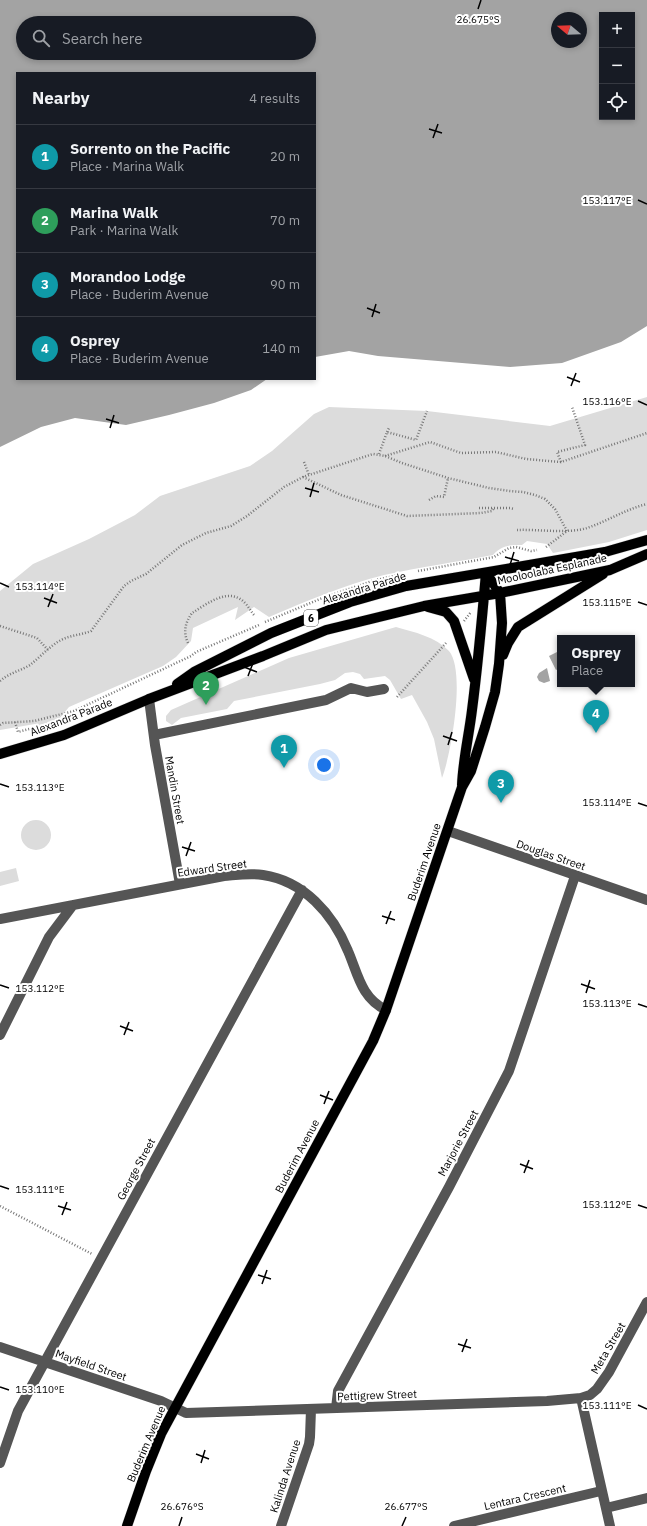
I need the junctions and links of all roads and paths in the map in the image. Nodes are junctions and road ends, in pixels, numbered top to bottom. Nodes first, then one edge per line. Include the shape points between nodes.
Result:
1 (572, 407) dead end
2 (427, 411) dead end
3 (389, 428) dead end
4 (387, 432) junction
5 (647, 433) edge
6 (379, 454) junction
7 (385, 456) junction
8 (304, 462) dead end
9 (560, 462) junction
10 (309, 474) junction
11 (303, 477) junction
12 (448, 478) junction
13 (430, 500) dead end
14 (647, 504) edge
15 (479, 508) dead end
16 (494, 508) junction
17 (514, 510) dead end
18 (517, 530) dead end
19 (568, 531) junction
20 (647, 540) edge
21 (546, 547) dead end
22 (647, 554) edge
23 (610, 570) junction
24 (486, 573) junction
25 (500, 593) junction
26 (484, 596) junction
27 (424, 606) junction
28 (471, 608) dead end
29 (255, 616) dead end
30 (460, 623) dead end
31 (0, 626) edge
32 (446, 643) dead end
33 (188, 644) dead end
34 (48, 650) junction
35 (499, 664) junction
36 (0, 681) edge
37 (476, 683) junction
38 (384, 689) dead end
39 (397, 697) dead end
40 (149, 699) junction
41 (0, 720) edge
42 (15, 722) dead end
43 (3, 723) dead end
44 (33, 728) dead end
45 (154, 735) junction
46 (0, 754) edge
47 (462, 787) junction
48 (448, 831) junction
49 (575, 876) junction
50 (180, 884) junction
51 (302, 890) junction
52 (647, 900) edge
53 (73, 905) junction
54 (0, 919) edge
55 (386, 1010) junction
56 (0, 1035) edge
57 (0, 1206) edge
58 (101, 1258) junction
59 (647, 1302) edge
60 (0, 1347) edge
61 (45, 1362) junction
62 (581, 1398) junction
63 (175, 1408) junction
64 (336, 1408) junction
65 (311, 1409) junction
66 (0, 1463) edge
67 (601, 1491) junction
68 (647, 1498) edge
69 (606, 1508) junction
70 (127, 1526) edge
71 (281, 1526) edge
72 (454, 1526) edge
73 (610, 1526) edge

1 - 9 path via 585,445 558,452
2 - 4 path via 416,440
3 - 4 path
4 - 6 path
5 - 9 path
6 - 7 path
6 - 10 path
7 - 9 path via 430,442 461,453 496,452 526,459
7 - 12 path
8 - 10 path
10 - 11 path
11 - 16 path via 341,495 407,516 481,513 492,511
11 - 34 path via 284,487 231,526 206,533 182,545 146,574 124,586 90,631 60,640
12 - 13 path via 444,497 436,496
12 - 19 path via 510,492 523,492 545,499 555,509
14 - 19 path via 633,507 587,528
15 - 16 path
16 - 17 path
18 - 19 path
19 - 21 path
20 - 24 main road, Mooloolaba Esplanade / 6 via 605,552
22 - 23 main road, Mooloolaba Esplanade / 6
23 - 25 main road, Mooloolaba Esplanade / 6
23 - 35 main road via 518,628
24 - 25 main road
24 - 26 main road, Buderim Avenue
24 - 40 main road, Alexandra Parade / 6 via 406,586 350,602 271,633 194,672
25 - 26 main road, Mooloolaba Esplanade / 6
25 - 35 main road, Buderim Avenue via 502,623
26 - 27 main road, Alexandra Parade / 6
26 - 37 main road, Buderim Avenue
27 - 37 main road via 446,612 451,616
27 - 40 main road, Alexandra Parade / 6 via 326,630
28 - 30 path via 472,612 467,619
29 - 33 path via 235,597 220,596 192,613 185,630
31 - 34 path via 37,638
32 - 39 path
34 - 36 path via 28,666 5,676
35 - 47 main road, Buderim Avenue via 495,692 485,727 471,771
37 - 47 main road, Buderim Avenue
38 - 45 street via 367,692 351,688 326,700
40 - 45 street, Mandin Street
40 - 46 main road, Alexandra Parade / 6 via 64,735
41 - 43 path
42 - 44 path via 18,732
45 - 50 street, Mandin Street
47 - 48 main road, Buderim Avenue
48 - 49 street, Douglas Street
48 - 55 main road, Buderim Avenue
49 - 52 street, Douglas Street
49 - 64 street, Marjorie Street via 509,1072 338,1391
50 - 51 street, Edward Street via 248,874 278,878
50 - 53 street, Edward Street
51 - 55 street, Edward Street via 333,921 367,996
51 - 58 street, George Street
53 - 54 street, Edward Street
53 - 56 street via 50,937
55 - 63 main road, Buderim Avenue via 373,1041
57 - 58 path
58 - 61 street, George Street
59 - 62 street, Meta Street via 604,1381 597,1389
60 - 61 street, Mayfield Street
61 - 63 street, Mayfield Street
61 - 66 street, George Street via 18,1411
62 - 64 street, Pettigrew Street
62 - 67 street
63 - 65 street, Pettigrew Street via 186,1413
63 - 70 main road, Buderim Avenue via 161,1434
64 - 65 street, Pettigrew Street
65 - 71 street, Kalinda Avenue via 309,1444
67 - 69 street
67 - 72 street, Lentara Crescent
68 - 69 street
69 - 73 street

